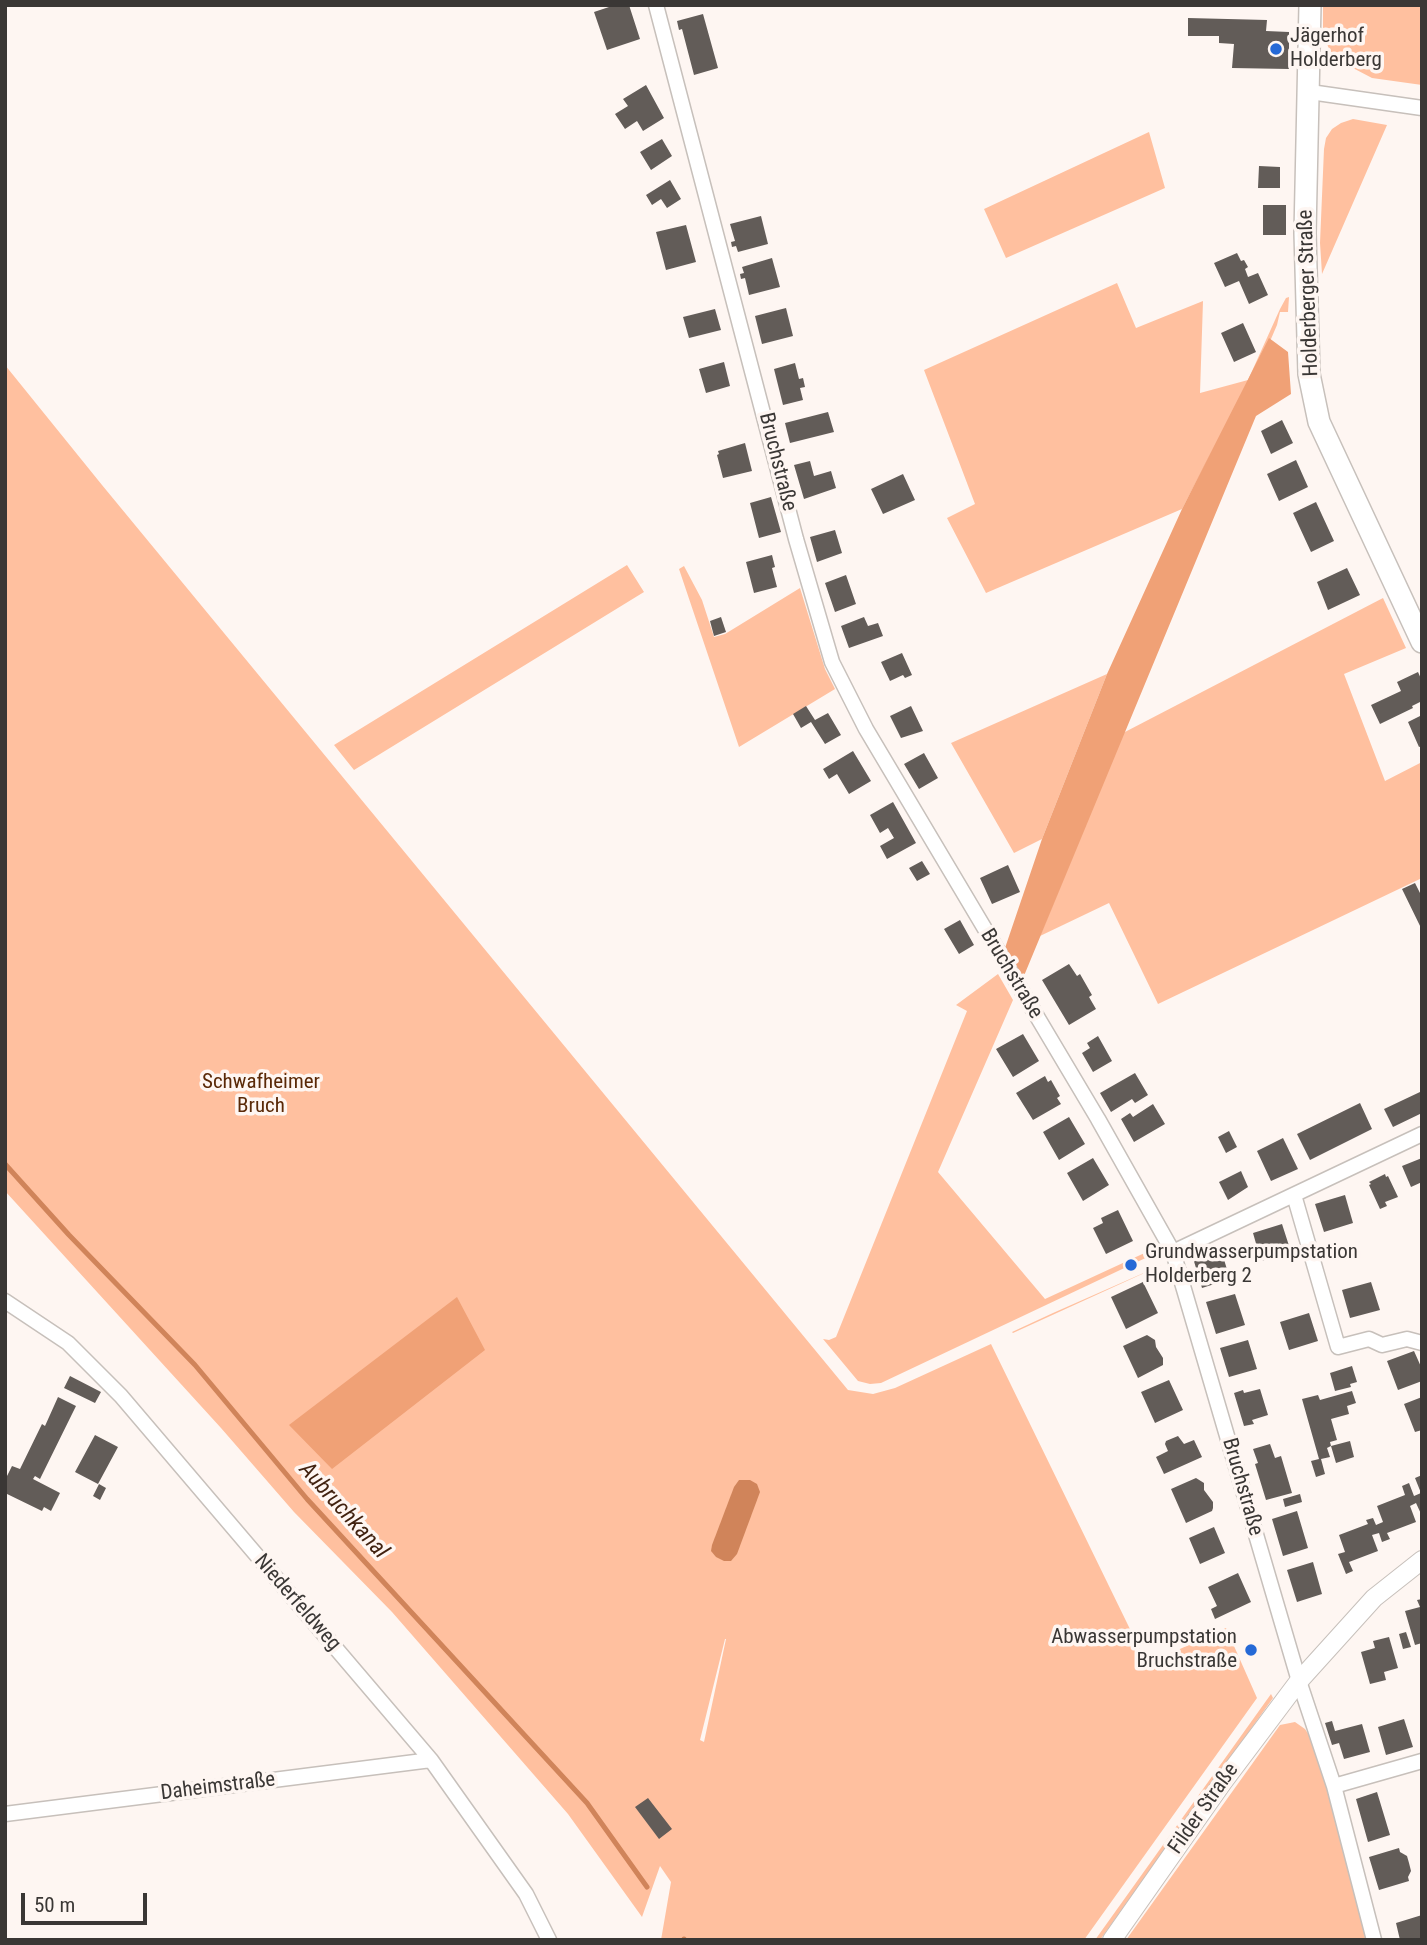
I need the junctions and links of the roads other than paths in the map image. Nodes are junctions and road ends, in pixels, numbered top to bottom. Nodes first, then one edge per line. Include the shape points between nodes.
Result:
1 (656, 5) edge
2 (1310, 5) edge
3 (1310, 92) junction
4 (1422, 108) edge
5 (1422, 642) edge
6 (1422, 1134) edge
7 (1294, 1195) junction
8 (1173, 1252) junction
9 (5, 1301) edge
10 (1422, 1342) edge
11 (1422, 1560) edge
12 (1299, 1681) junction
13 (431, 1760) junction
14 (1422, 1761) edge
15 (1334, 1786) junction
16 (5, 1814) edge
17 (549, 1940) edge
18 (1112, 1940) edge
19 (1374, 1940) edge

1 - 8 street, Bruchstraße via 832,662 866,729
2 - 3 main road, Holderberger Straße
3 - 4 street
3 - 5 main road, Holderberger Straße via 1305,233 1309,374 1319,422
6 - 7 street
7 - 8 street
7 - 10 street via 1338,1347 1369,1339 1382,1345 1407,1339
8 - 12 street, Bruchstraße
9 - 13 street, Niederfeldweg via 68,1343 121,1396
11 - 12 street, Filder Straße via 1374,1598
12 - 15 street, Bruchstraße
12 - 18 street, Filder Straße
13 - 16 street, Daheimstraße
13 - 17 street, Niederfeldweg via 526,1894
14 - 15 street
15 - 19 street, Bruchstraße

